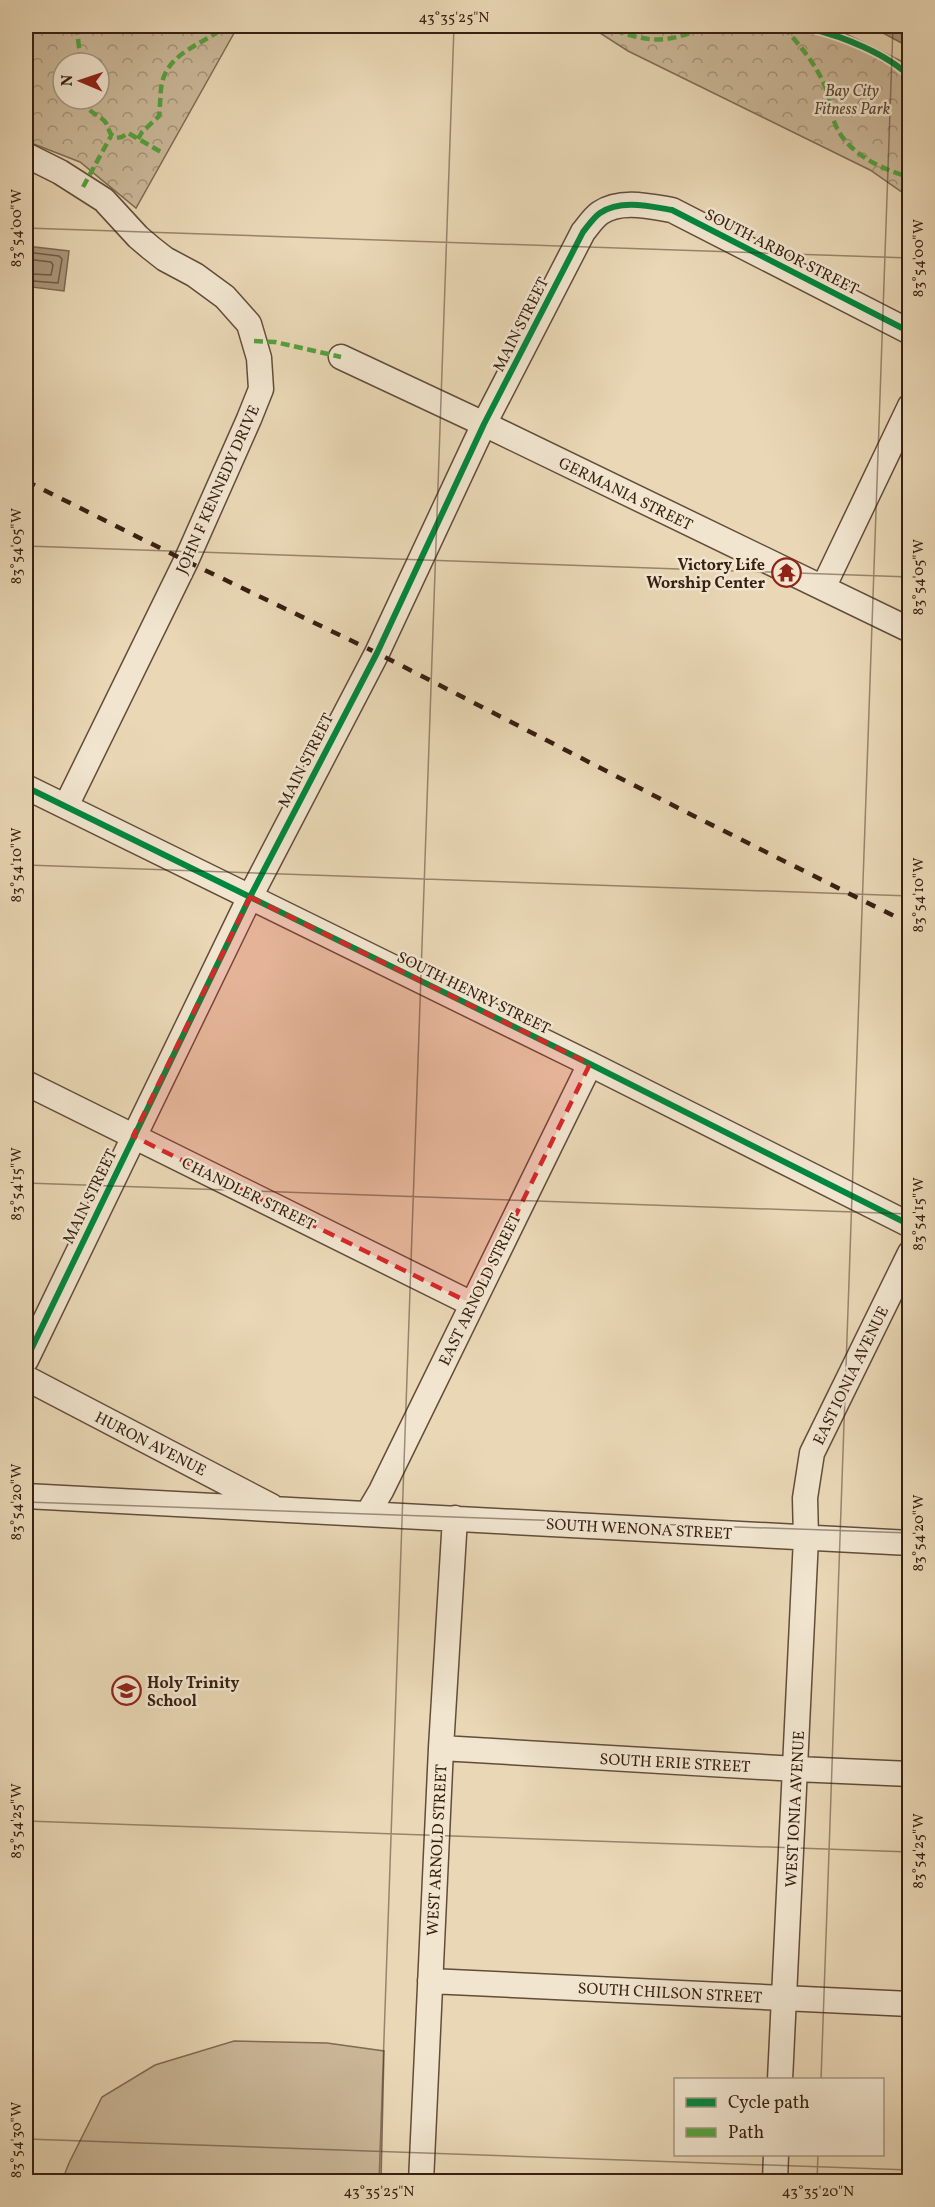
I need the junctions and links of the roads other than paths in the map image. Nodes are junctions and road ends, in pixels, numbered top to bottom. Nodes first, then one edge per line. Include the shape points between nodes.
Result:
1 (26, 155) edge
2 (638, 205) joint
3 (909, 332) edge
4 (341, 357) dead end
5 (909, 406) edge
6 (484, 424) junction
7 (823, 588) junction
8 (909, 630) edge
9 (26, 787) edge
10 (66, 806) junction
11 (250, 897) junction
12 (590, 1064) junction
13 (26, 1083) edge
14 (133, 1136) junction
15 (909, 1225) edge
16 (909, 1253) edge
17 (472, 1304) junction
18 (26, 1360) edge
19 (26, 1378) edge
20 (26, 1496) edge
21 (277, 1509) junction
22 (368, 1513) junction
23 (455, 1518) junction
24 (806, 1538) junction
25 (909, 1543) edge
26 (441, 1748) junction
27 (796, 1769) junction
28 (909, 1774) edge
29 (430, 1981) junction
30 (783, 1997) junction
31 (909, 2004) edge
32 (780, 2078) edge
33 (776, 2156) edge
34 (421, 2181) edge
35 (775, 2181) edge

1 - 10 street, JOHN F KENNEDY DRIVE via 104,200 151,248 225,297 249,324 259,358 261,389 186,561
2 - 3 street, SOUTH ARBOR STREET via 672,210
2 - 6 street, MAIN STREET via 623,205 599,214 583,232
4 - 6 street, GERMANIA STREET
5 - 7 street
6 - 7 street, GERMANIA STREET
6 - 11 street, MAIN STREET via 377,652
7 - 8 street, GERMANIA STREET
9 - 10 street, SOUTH HENRY STREET
10 - 11 street, SOUTH HENRY STREET
11 - 12 street, SOUTH HENRY STREET
11 - 14 street, MAIN STREET
12 - 15 street, SOUTH HENRY STREET
12 - 17 street, EAST ARNOLD STREET
13 - 14 street, CHANDLER STREET
14 - 17 street, CHANDLER STREET
14 - 18 street, MAIN STREET
16 - 24 street, EAST IONIA AVENUE via 813,1453 805,1498
17 - 22 street, EAST ARNOLD STREET
19 - 21 street, HURON AVENUE
20 - 21 street
21 - 22 street, SOUTH WENONA STREET
22 - 23 street, SOUTH WENONA STREET
23 - 24 street, SOUTH WENONA STREET
23 - 26 street, WEST ARNOLD STREET
24 - 25 street, SOUTH WENONA STREET
24 - 27 street, WEST IONIA AVENUE
26 - 27 street, SOUTH ERIE STREET
26 - 29 street, WEST ARNOLD STREET
27 - 28 street, SOUTH ERIE STREET
27 - 30 street, WEST IONIA AVENUE
29 - 30 street, SOUTH CHILSON STREET
29 - 34 street, WEST ARNOLD STREET
30 - 31 street, SOUTH CHILSON STREET
30 - 32 street, WEST IONIA AVENUE
33 - 35 street

